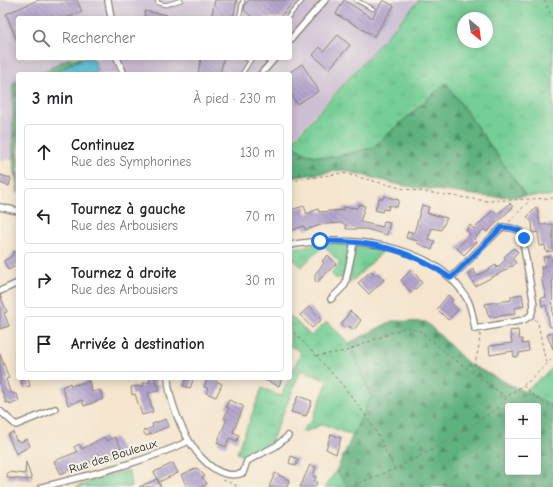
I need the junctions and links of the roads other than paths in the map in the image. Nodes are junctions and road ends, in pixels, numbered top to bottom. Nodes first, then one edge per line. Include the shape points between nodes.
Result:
1 (108, 0) edge
2 (157, 0) edge
3 (181, 0) edge
4 (243, 0) edge
5 (303, 0) edge
6 (325, 0) edge
7 (356, 0) edge
8 (373, 8) dead end
9 (110, 16) edge
10 (239, 16) edge
11 (289, 16) edge
12 (292, 38) edge
13 (118, 60) edge
14 (250, 60) edge
15 (273, 60) edge
16 (123, 72) edge
17 (243, 72) edge
18 (263, 72) edge
19 (0, 207) edge
20 (16, 211) edge
21 (354, 242) junction
22 (292, 245) edge
23 (451, 278) junction
24 (16, 284) edge
25 (0, 291) edge
26 (331, 299) dead end
27 (168, 380) edge
28 (55, 409) dead end
29 (0, 410) edge
30 (288, 436) dead end
31 (189, 441) junction
32 (42, 487) edge

1 - 9 street
2 - 3 lane via 158,3 166,5
4 - 10 lane
5 - 11 lane
6 - 12 street
7 - 8 lane
13 - 16 street
14 - 17 lane
15 - 18 street
19 - 20 street
21 - 22 street via 320,241
21 - 23 street via 410,254
21 - 26 street via 344,285
23 - 23 street via 466,297 477,328 524,320 531,315 534,305 523,233 504,227
24 - 25 street
27 - 31 street via 175,413
28 - 29 street via 16,425
30 - 31 street via 276,446 247,461 243,473 233,476 210,466
31 - 32 street, Rue des Bouleaux via 120,468

